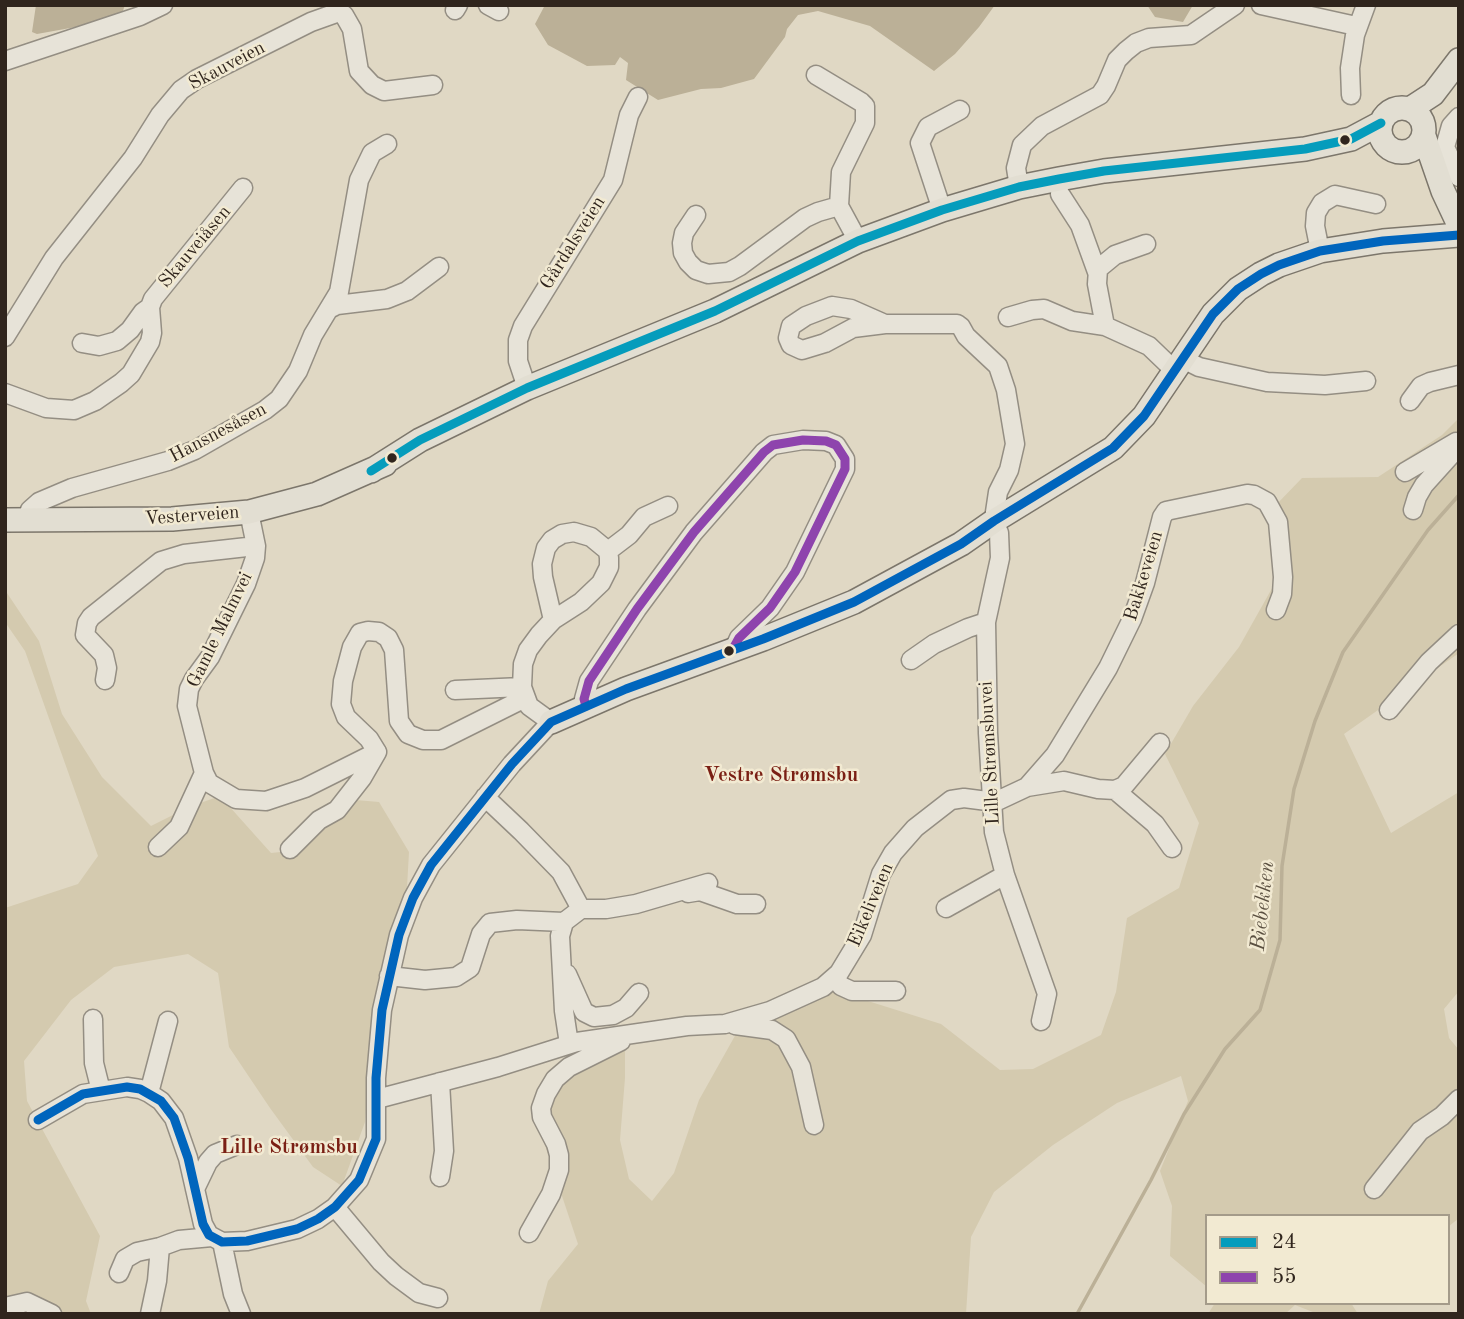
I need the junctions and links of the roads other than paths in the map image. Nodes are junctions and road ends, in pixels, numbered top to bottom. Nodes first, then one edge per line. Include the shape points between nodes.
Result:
1 (163, 5) edge
2 (1235, 5) edge
3 (1261, 5) edge
4 (1366, 5) edge
5 (342, 9) edge
6 (1356, 26) junction
7 (1459, 60) edge
8 (5, 61) edge
9 (816, 75) dead end
10 (1459, 79) edge
11 (433, 85) dead end
12 (1351, 94) dead end
13 (638, 97) dead end
14 (960, 110) dead end
15 (1459, 117) edge
16 (1381, 123) junction
17 (1420, 124) junction
18 (387, 144) dead end
19 (1305, 149) junction
20 (1395, 150) junction
21 (1451, 184) edge
22 (1019, 187) junction
23 (243, 188) dead end
24 (1060, 194) dead end
25 (1376, 204) dead end
26 (839, 206) junction
27 (942, 210) junction
28 (696, 215) dead end
29 (1456, 224) edge
30 (858, 241) junction
31 (1146, 244) dead end
32 (1320, 251) junction
33 (439, 267) dead end
34 (1097, 272) junction
35 (150, 307) junction
36 (331, 308) junction
37 (1008, 317) dead end
38 (885, 324) junction
39 (1105, 326) junction
40 (5, 337) edge
41 (82, 343) dead end
42 (1177, 364) junction
43 (1459, 375) edge
44 (1366, 381) dead end
45 (527, 388) junction
46 (5, 393) edge
47 (1409, 401) dead end
48 (1459, 441) edge
49 (1459, 446) edge
50 (1405, 472) dead end
51 (667, 506) dead end
52 (1413, 510) dead end
53 (249, 513) junction
54 (15, 520) edge
55 (996, 520) junction
56 (256, 546) junction
57 (608, 551) junction
58 (1276, 610) dead end
59 (553, 620) junction
60 (986, 622) junction
61 (1459, 634) edge
62 (734, 649) junction
63 (911, 660) dead end
64 (105, 680) dead end
65 (455, 690) dead end
66 (524, 692) junction
67 (586, 706) junction
68 (1389, 710) dead end
69 (551, 722) junction
70 (1160, 743) dead end
71 (377, 751) junction
72 (204, 773) junction
73 (1027, 787) junction
74 (1115, 790) junction
75 (485, 797) junction
76 (991, 801) junction
77 (158, 848) dead end
78 (1172, 848) dead end
79 (290, 849) dead end
80 (1005, 874) junction
81 (708, 883) dead end
82 (677, 893) junction
83 (756, 904) dead end
84 (946, 908) dead end
85 (581, 909) junction
86 (564, 922) junction
87 (559, 950) junction
88 (389, 976) junction
89 (835, 977) junction
90 (896, 991) dead end
91 (639, 993) dead end
92 (93, 1019) dead end
93 (168, 1021) dead end
94 (1041, 1021) dead end
95 (724, 1024) junction
96 (626, 1036) junction
97 (569, 1044) junction
98 (440, 1082) junction
99 (101, 1091) junction
100 (149, 1093) junction
101 (377, 1099) junction
102 (1459, 1099) edge
103 (38, 1120) dead end
104 (814, 1125) dead end
105 (237, 1145) dead end
106 (439, 1177) dead end
107 (195, 1189) junction
108 (1374, 1189) dead end
109 (335, 1207) junction
110 (529, 1233) dead end
111 (217, 1239) junction
112 (160, 1247) junction
113 (119, 1273) dead end
114 (438, 1297) dead end
115 (5, 1307) edge
116 (52, 1314) edge
117 (150, 1314) edge
118 (241, 1314) edge

1 - 8 street
2 - 22 street via 1191,35 1149,38 1126,51 1100,95 1042,126 1022,145 1016,168
3 - 6 street
4 - 6 street
5 - 11 street, Skauveien via 352,29 359,71 372,85 384,91
5 - 40 street, Skauveien via 215,70 171,100 133,158 54,258
6 - 12 street
7 - 17 main road via 1433,94
9 - 26 street via 865,106 865,123 841,172
10 - 17 main road
13 - 45 street, Gårdalsveien via 613,180 523,326 517,361
14 - 27 street via 928,127 920,143
15 - 21 street via 1445,147
16 - 17 main road via 1389,111 1403,107
16 - 19 main road, Vesterveien via 1351,139
16 - 20 main road via 1381,136
17 - 20 main road via 1416,148
17 - 21 main road
18 - 36 street, Hansnesåsen via 372,153 359,180 339,292
19 - 20 main road, Vesterveien
19 - 22 main road, Vesterveien via 1104,171
20 - 21 main road
21 - 29 main road
22 - 27 main road, Vesterveien
23 - 35 street, Skauveiåsen via 158,291
24 - 34 street via 1080,225
25 - 32 street via 1335,195 1322,203 1315,226
26 - 28 street via 805,218 740,266 719,274 696,270 683,253 684,233
26 - 30 street
27 - 30 main road, Vesterveien
29 - 32 main road
30 - 45 main road, Vesterveien via 715,311
31 - 34 street via 1115,255
32 - 42 main road via 1279,265 1238,289 1213,314
33 - 36 street via 407,291 387,299
34 - 39 street
35 - 41 street, Skauveiåsen via 117,341 99,346
35 - 46 street, Skauveiåsen via 152,333 146,352 131,374 95,401 74,410 46,408
36 - 54 street, Hansnesåsen via 289,388 265,410 195,450 72,488 39,502
37 - 39 street via 1044,309 1072,321
38 - 38 street, Lille Strømsbuvei via 853,328 809,349 796,348 788,338 791,326 832,306
38 - 55 street, Lille Strømsbuvei via 957,324 998,366 1015,444 998,492
39 - 42 street
42 - 44 street via 1266,382
42 - 55 main road via 1144,416 1112,448
43 - 47 street via 1421,386
45 - 53 main road, Vesterveien via 371,471 317,494
48 - 50 street
49 - 52 street via 1424,485
51 - 57 street via 644,517
53 - 54 main road, Vesterveien via 172,519
53 - 56 street, Gamle Malmvei
55 - 60 street, Lille Strømsbuvei via 1000,558
55 - 62 main road via 873,592
56 - 64 street via 161,561 91,617 85,635 104,655
56 - 72 street, Gamle Malmvei via 246,584 189,689 187,706
57 - 59 street via 609,567 601,583
57 - 59 street via 591,537 574,532 552,540 546,548 542,577
58 - 73 street, Bakkeveien via 1283,576 1278,522 1266,502 1247,494 1166,512 1141,595 1114,656 1055,755
59 - 66 street via 528,650 523,664
60 - 63 street via 934,644
60 - 76 street, Lille Strømsbuvei
61 - 68 street
62 - 67 main road
62 - 67 street via 796,572 845,469 845,459 836,445 794,441 773,444 764,452 694,532 637,609 589,681
65 - 66 street
66 - 69 street via 536,713
66 - 71 street via 442,740 423,740 408,734 399,721 394,650 388,638 379,632 360,633 346,670 341,704 346,718
67 - 69 main road
69 - 75 street
70 - 74 street via 1124,786
71 - 72 street via 305,789 266,801 236,799 209,783
71 - 79 street via 337,810 319,820
72 - 77 street via 178,827
73 - 74 street, Bakkeveien via 1064,781
73 - 76 street, Bakkeveien
74 - 78 street via 1155,824
75 - 85 street via 561,872
75 - 88 street via 431,864 412,898
76 - 80 street, Lille Strømsbuvei
76 - 89 street, Eikeliveien via 951,800 915,828 881,874 862,935
80 - 84 street
80 - 94 street, Lille Strømsbuvei via 1047,994
81 - 82 street
82 - 83 street via 699,891 737,904
82 - 85 street via 606,909
85 - 86 street
86 - 87 street
86 - 88 street via 490,923 481,934 470,968 457,978
87 - 91 street via 588,1016 613,1015
87 - 97 street
88 - 101 street via 382,1010
89 - 90 street via 852,991
89 - 95 street, Eikeliveien via 794,1001
92 - 99 street via 94,1063
93 - 100 street
95 - 96 street, Eikeliveien
95 - 104 street via 772,1030 786,1039 801,1067
96 - 97 street, Eikeliveien
96 - 110 street, Eikeliveien via 569,1067 546,1094 542,1117 556,1144 559,1170
97 - 98 street, Eikeliveien
98 - 101 street, Eikeliveien
98 - 106 street via 444,1151
99 - 100 street via 127,1087
99 - 103 street via 83,1094
100 - 107 street via 174,1118
101 - 109 street via 376,1139 365,1169
102 - 108 street via 1420,1131
105 - 107 street via 215,1154
107 - 111 street via 203,1224
109 - 111 street via 297,1229 247,1241
109 - 114 street via 396,1276 419,1293
111 - 112 street via 179,1240
111 - 118 street
112 - 113 street via 125,1259
112 - 117 street
115 - 116 street via 27,1302

